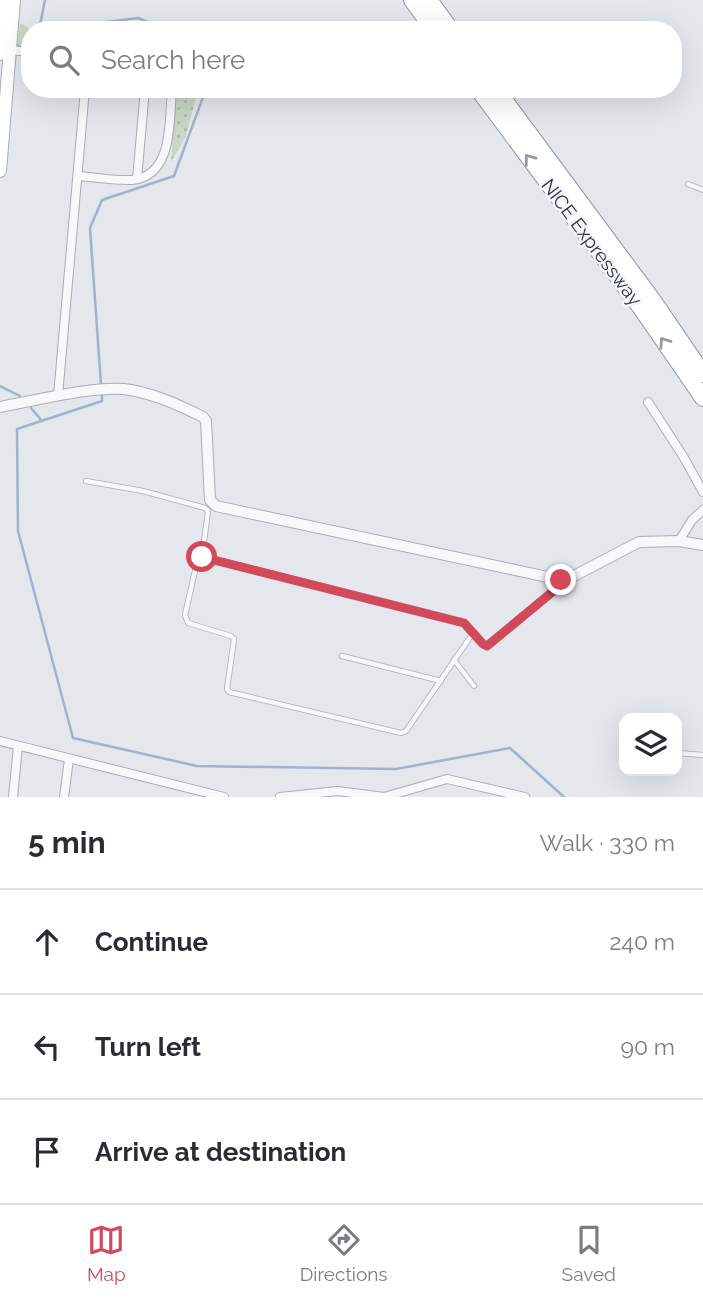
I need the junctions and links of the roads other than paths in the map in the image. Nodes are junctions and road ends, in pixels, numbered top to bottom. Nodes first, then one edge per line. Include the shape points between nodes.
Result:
1 (5, 0) edge
2 (14, 0) edge
3 (412, 0) edge
4 (429, 0) edge
5 (427, 21) edge
6 (444, 21) edge
7 (5, 52) edge
8 (84, 98) edge
9 (144, 98) edge
10 (171, 98) edge
11 (485, 98) edge
12 (503, 98) edge
13 (0, 171) edge
14 (78, 176) junction
15 (137, 179) junction
16 (688, 184) dead end
17 (703, 190) edge
18 (703, 374) edge
19 (58, 396) junction
20 (703, 398) edge
21 (648, 402) dead end
22 (0, 407) edge
23 (86, 481) dead end
24 (703, 492) edge
25 (703, 510) edge
26 (679, 541) junction
27 (703, 545) edge
28 (202, 557) junction
29 (568, 579) junction
30 (472, 633) junction
31 (342, 656) dead end
32 (454, 660) junction
33 (441, 681) junction
34 (474, 687) dead end
35 (0, 741) edge
36 (18, 746) junction
37 (682, 753) edge
38 (703, 755) edge
39 (69, 759) junction
40 (337, 794) edge
41 (372, 796) edge
42 (13, 797) edge
43 (64, 797) edge
44 (223, 797) edge
45 (282, 797) edge
46 (525, 797) edge

1 - 7 main road
2 - 7 main road
3 - 5 highway
4 - 6 highway
7 - 13 main road
8 - 14 street
9 - 15 street
10 - 15 street via 165,157 151,173
20 -> 11 highway, NICE Expressway
12 - 18 highway, NICE Expressway
14 - 15 street
14 - 19 street
16 - 17 lane
19 - 22 street
19 - 29 street via 131,390 169,400 204,418 208,424 210,500 216,506
21 - 24 street
23 - 28 lane via 205,508
25 - 26 street
26 - 27 street
26 - 29 street via 639,542
28 - 30 lane via 464,623
28 - 33 lane via 184,619 233,638 229,692 402,733
29 - 30 lane via 491,645
30 - 32 lane
31 - 33 lane
32 - 33 lane
32 - 34 lane
35 - 36 street
36 - 39 street
36 - 42 street
37 - 38 lane
39 - 43 street
39 - 44 street
40 - 41 street
40 - 45 street
41 - 46 street via 447,779

